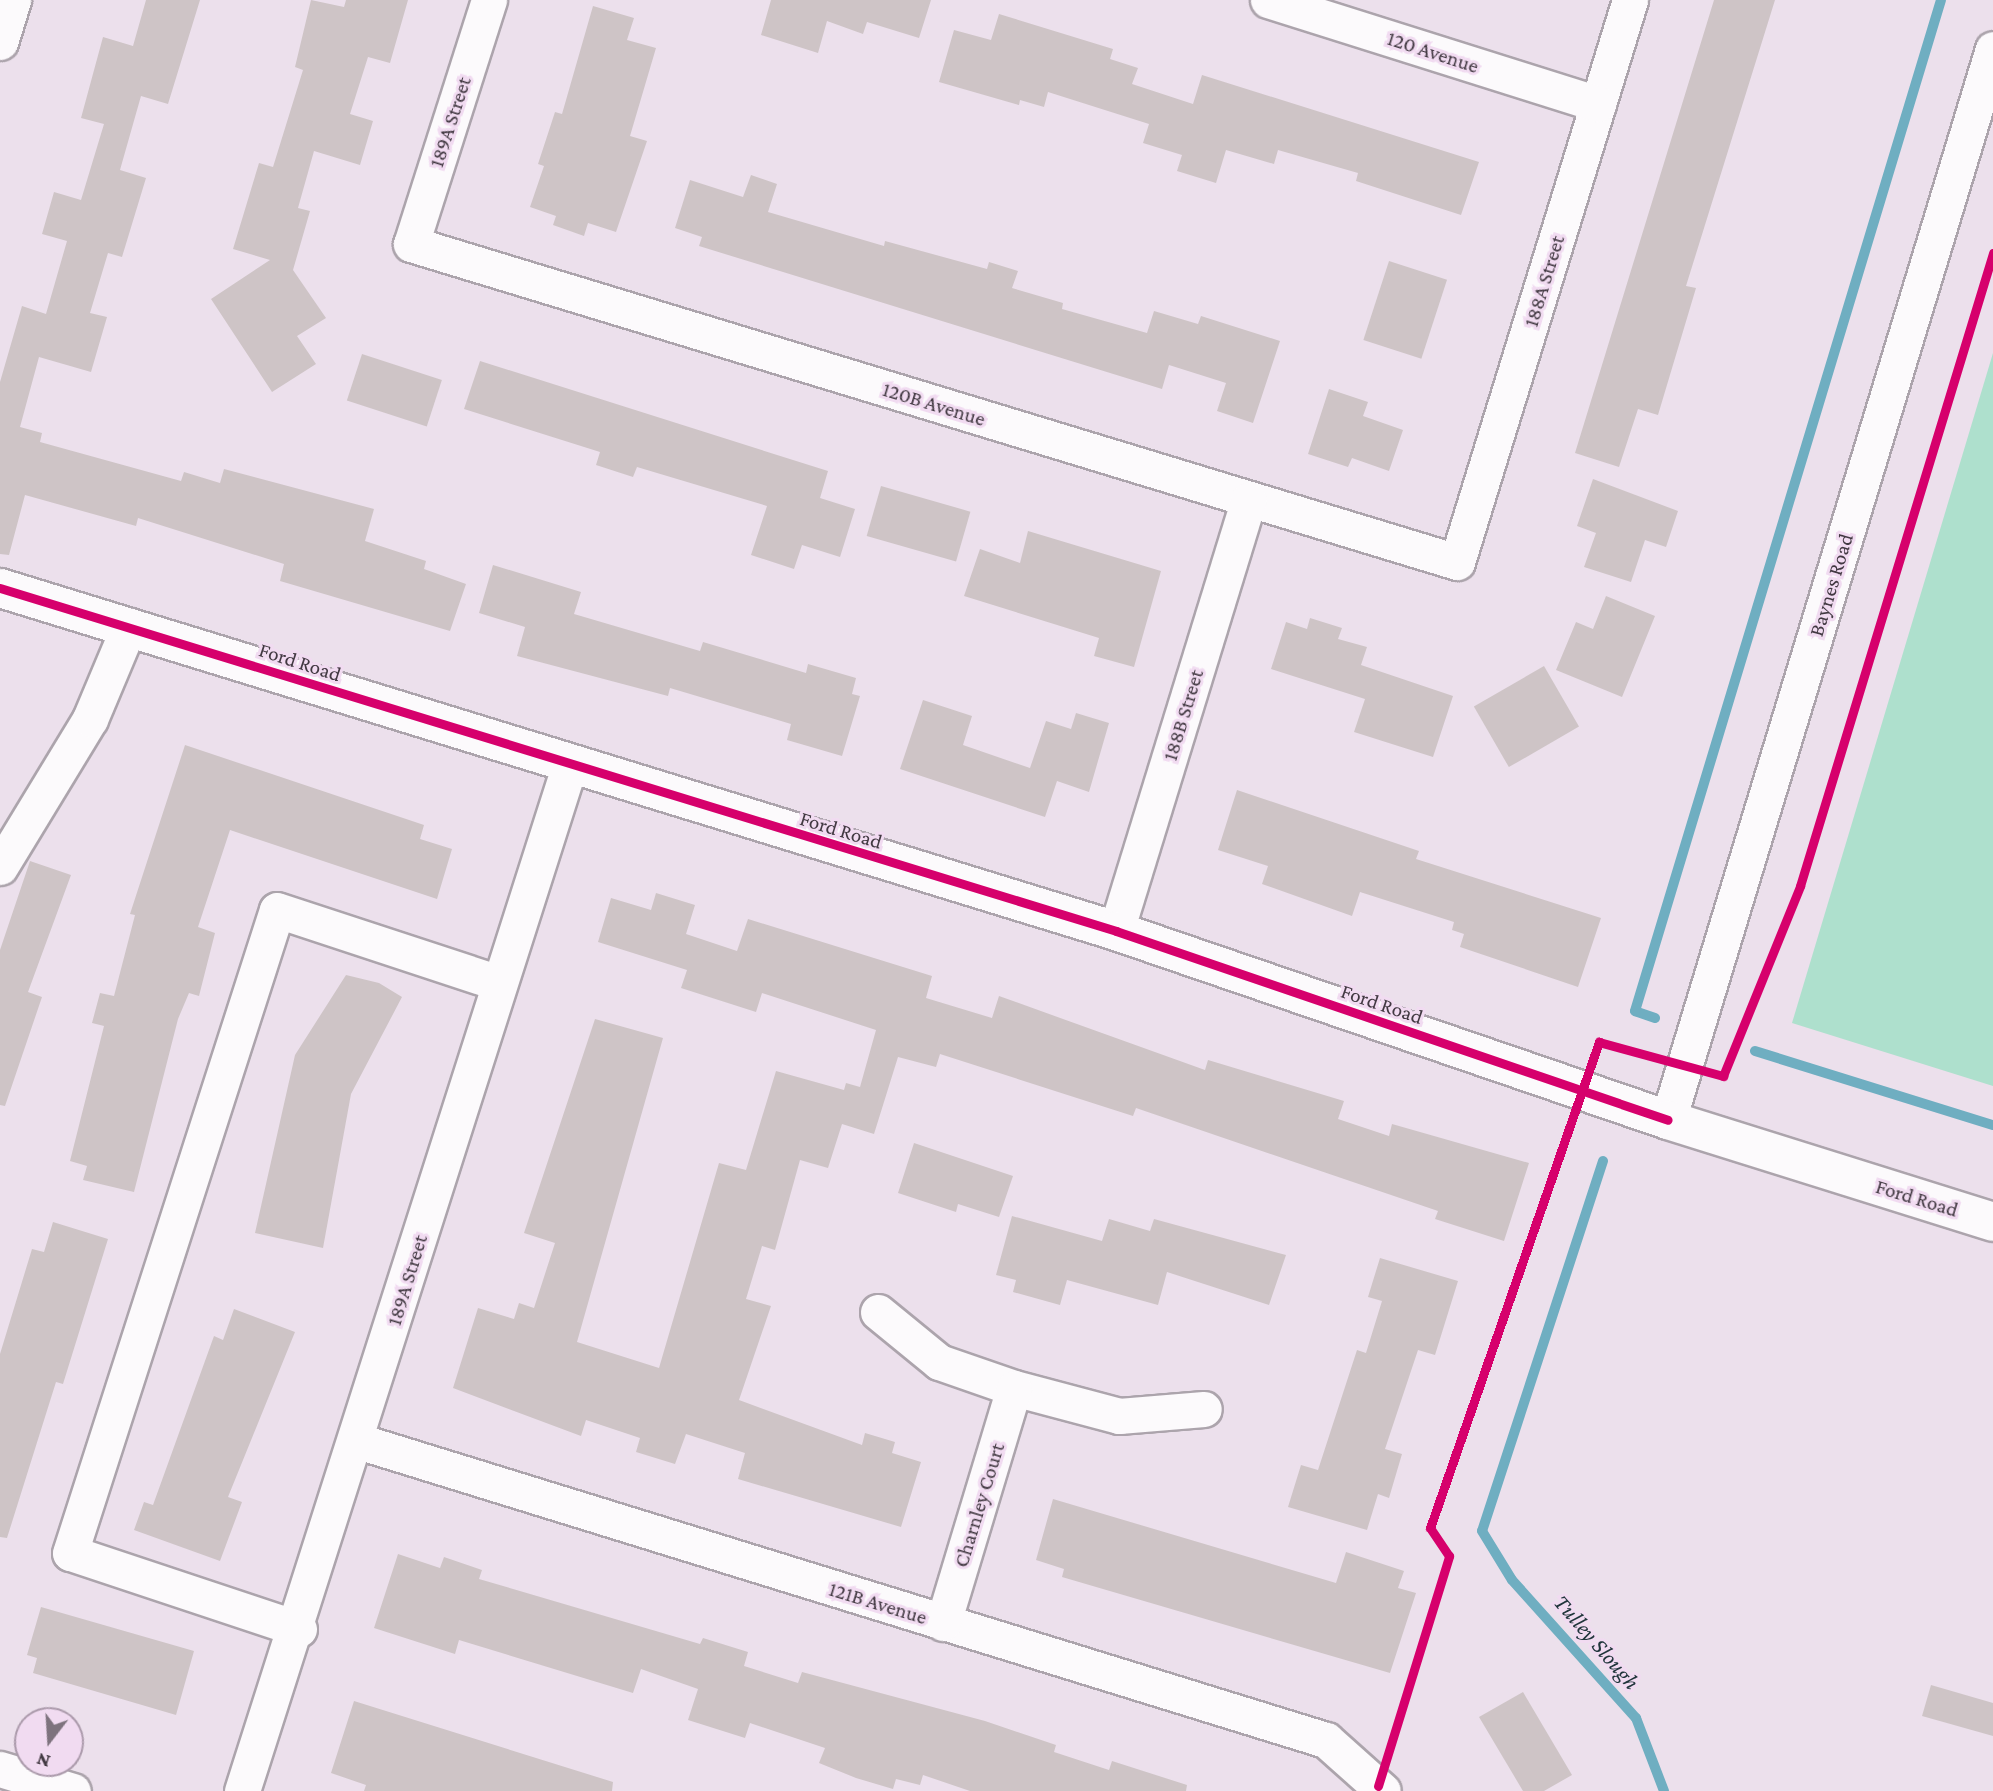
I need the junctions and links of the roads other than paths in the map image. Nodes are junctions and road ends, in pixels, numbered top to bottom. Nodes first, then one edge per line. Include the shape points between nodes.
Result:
1 (13, 0) edge
2 (489, 0) edge
3 (1268, 0) edge
4 (1630, 0) edge
5 (0, 42) edge
6 (1993, 49) edge
7 (1598, 104) junction
8 (411, 244) joint
9 (1250, 500) junction
10 (1457, 562) joint
11 (0, 588) edge
12 (129, 625) junction
13 (569, 767) junction
14 (0, 867) edge
15 (1116, 931) junction
16 (499, 982) junction
17 (1668, 1120) junction
18 (1993, 1222) edge
19 (878, 1312) dead end
20 (1014, 1388) junction
21 (1204, 1409) dead end
22 (358, 1441) junction
23 (943, 1623) junction
24 (299, 1629) junction
25 (0, 1769) edge
26 (73, 1791) edge
27 (242, 1791) edge
28 (1383, 1791) edge

1 - 5 street
2 - 8 street, 189A Street
3 - 7 street, 120 Avenue
4 - 7 street, 188A Street
6 - 17 street, Baynes Road
7 - 10 street, 188A Street
8 - 9 street, 120B Avenue
9 - 10 street, 120B Avenue
9 - 15 street, 188B Street
11 - 12 main road, Ford Road
12 - 13 main road, Ford Road
12 - 14 street via 90,719
13 - 15 main road, Ford Road
13 - 16 street, 189A Street
15 - 17 main road, Ford Road
16 - 22 street, 189A Street
16 - 24 street via 277,910 70,1553
17 - 18 main road, Ford Road
19 - 20 street via 939,1362
20 - 21 street via 1119,1416
20 - 23 street, Charnley Court
22 - 23 street, 121B Avenue
22 - 24 street, 189A Street
23 - 28 street, 121B Avenue via 1326,1740
24 - 27 street, 189A Street
25 - 26 street

